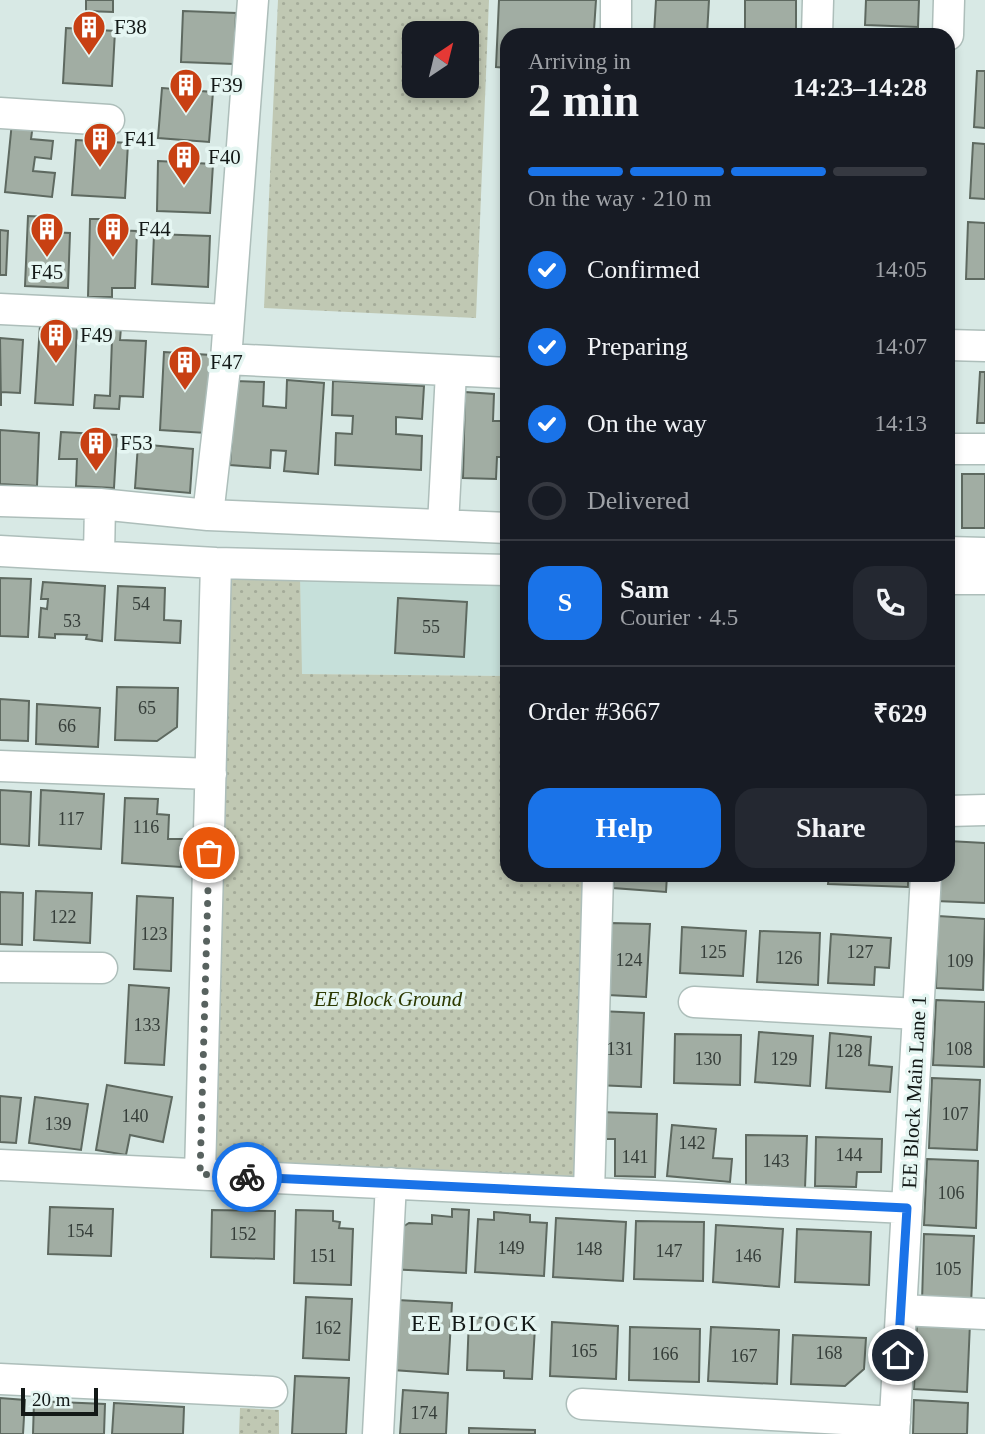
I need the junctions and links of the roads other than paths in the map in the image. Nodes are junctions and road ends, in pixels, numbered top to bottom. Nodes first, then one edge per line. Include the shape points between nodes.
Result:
1 (253, 0) edge
2 (616, 0) edge
3 (818, 0) edge
4 (949, 0) edge
5 (616, 28) edge
6 (817, 28) edge
7 (948, 28) edge
8 (0, 113) edge
9 (108, 120) dead end
10 (0, 309) edge
11 (228, 320) junction
12 (955, 345) edge
13 (985, 346) edge
14 (226, 359) junction
15 (451, 372) junction
16 (500, 373) edge
17 (955, 449) edge
18 (985, 449) edge
19 (0, 501) edge
20 (100, 504) junction
21 (208, 515) junction
22 (443, 524) junction
23 (500, 528) edge
24 (0, 551) edge
25 (955, 552) edge
26 (985, 553) edge
27 (99, 556) junction
28 (216, 563) junction
29 (500, 570) edge
30 (955, 579) edge
31 (985, 579) edge
32 (0, 765) edge
33 (211, 774) junction
34 (985, 810) edge
35 (955, 811) edge
36 (598, 882) edge
37 (926, 882) edge
38 (0, 967) edge
39 (102, 968) dead end
40 (694, 1002) dead end
41 (918, 1014) junction
42 (0, 1165) edge
43 (200, 1174) junction
44 (391, 1183) junction
45 (589, 1193) junction
46 (907, 1208) junction
47 (901, 1310) junction
48 (985, 1314) edge
49 (0, 1379) edge
50 (272, 1392) dead end
51 (582, 1404) dead end
52 (895, 1428) edge
53 (378, 1434) edge

1 - 11 street
2 - 5 street
3 - 6 street
4 - 7 street
8 - 9 street
10 - 11 street
11 - 14 street
12 - 13 street
14 - 15 street
14 - 21 street
15 - 16 street
15 - 22 street
17 - 18 street
19 - 20 street
20 - 21 street
20 - 27 street
21 - 22 street
22 - 23 street
24 - 27 street
25 - 26 street
27 - 28 street
28 - 29 street
28 - 33 street
30 - 31 street
32 - 33 street
33 - 43 street
34 - 35 street
36 - 45 street
37 - 41 street, EE Block Main Lane 1
38 - 39 street
40 - 41 street
41 - 46 street, EE Block Main Lane 1
42 - 43 street
43 - 44 street
44 - 45 street
44 - 53 street
45 - 46 street
46 - 47 street, EE Block Main Lane 1
47 - 48 street
47 - 52 street, EE Block Main Lane 1
49 - 50 street
51 - 52 street

